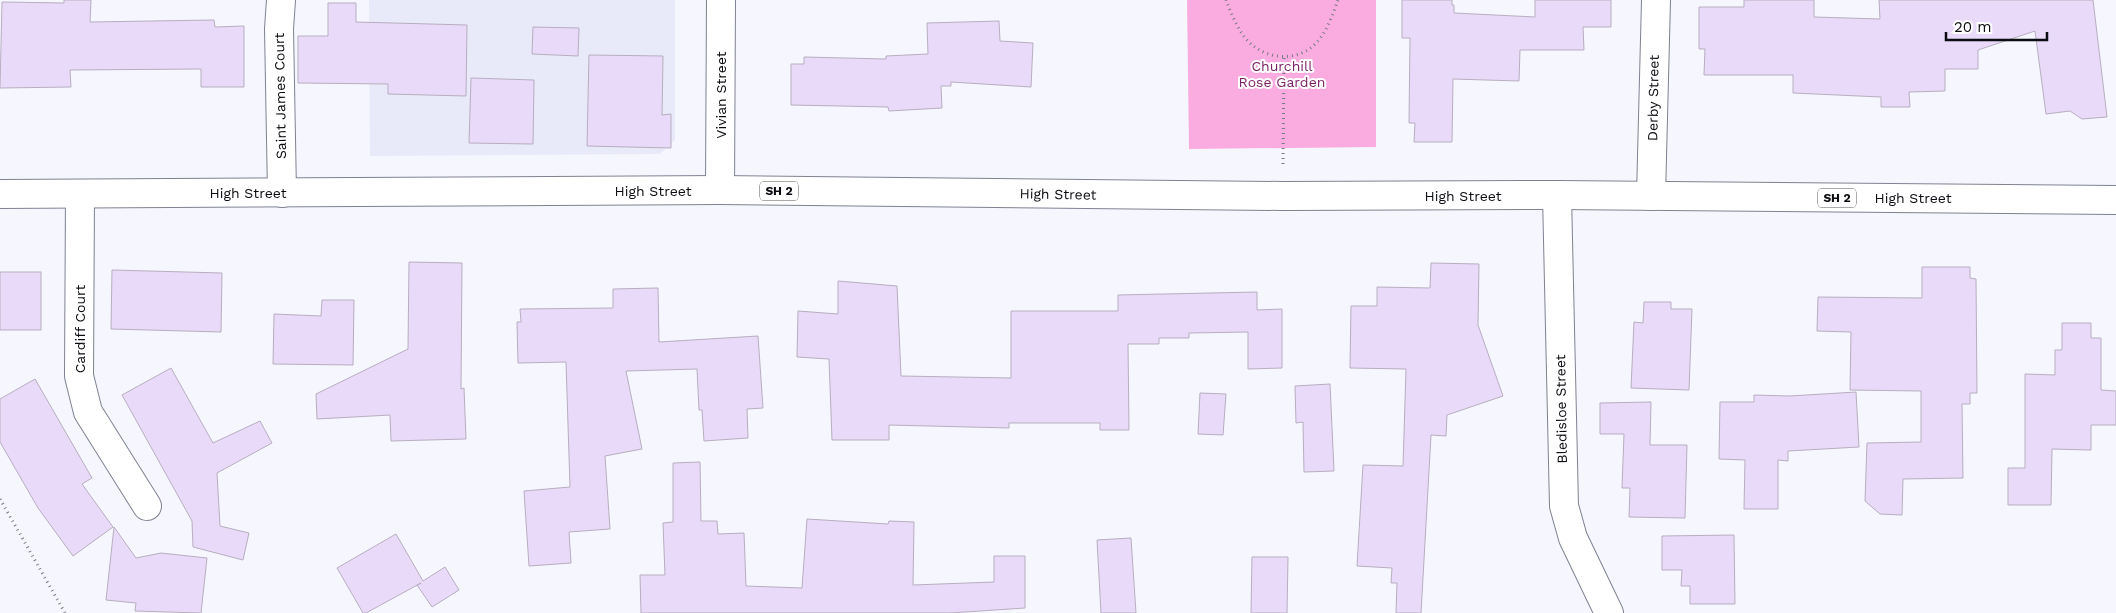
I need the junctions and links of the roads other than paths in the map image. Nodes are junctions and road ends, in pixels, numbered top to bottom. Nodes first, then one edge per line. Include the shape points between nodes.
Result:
1 (281, 0) edge
2 (721, 0) edge
3 (1656, 0) edge
4 (720, 190) junction
5 (282, 193) junction
6 (0, 194) edge
7 (80, 194) junction
8 (1557, 195) junction
9 (1651, 196) junction
10 (2116, 200) edge
11 (146, 506) dead end
12 (1608, 613) edge

1 - 5 main road, Saint James Court
2 - 4 main road, Vivian Street
3 - 9 main road, Derby Street
4 - 5 main road, High Street / SH 2
4 - 8 main road, High Street / SH 2 via 1283,196
5 - 7 main road, High Street / SH 2
6 - 7 main road, High Street / SH 2
7 - 11 main road, Cardiff Court via 80,376 88,412
8 - 9 main road, High Street / SH 2
8 - 12 main road, Bledisloe Street via 1564,506 1573,538
9 - 10 main road, High Street / SH 2

